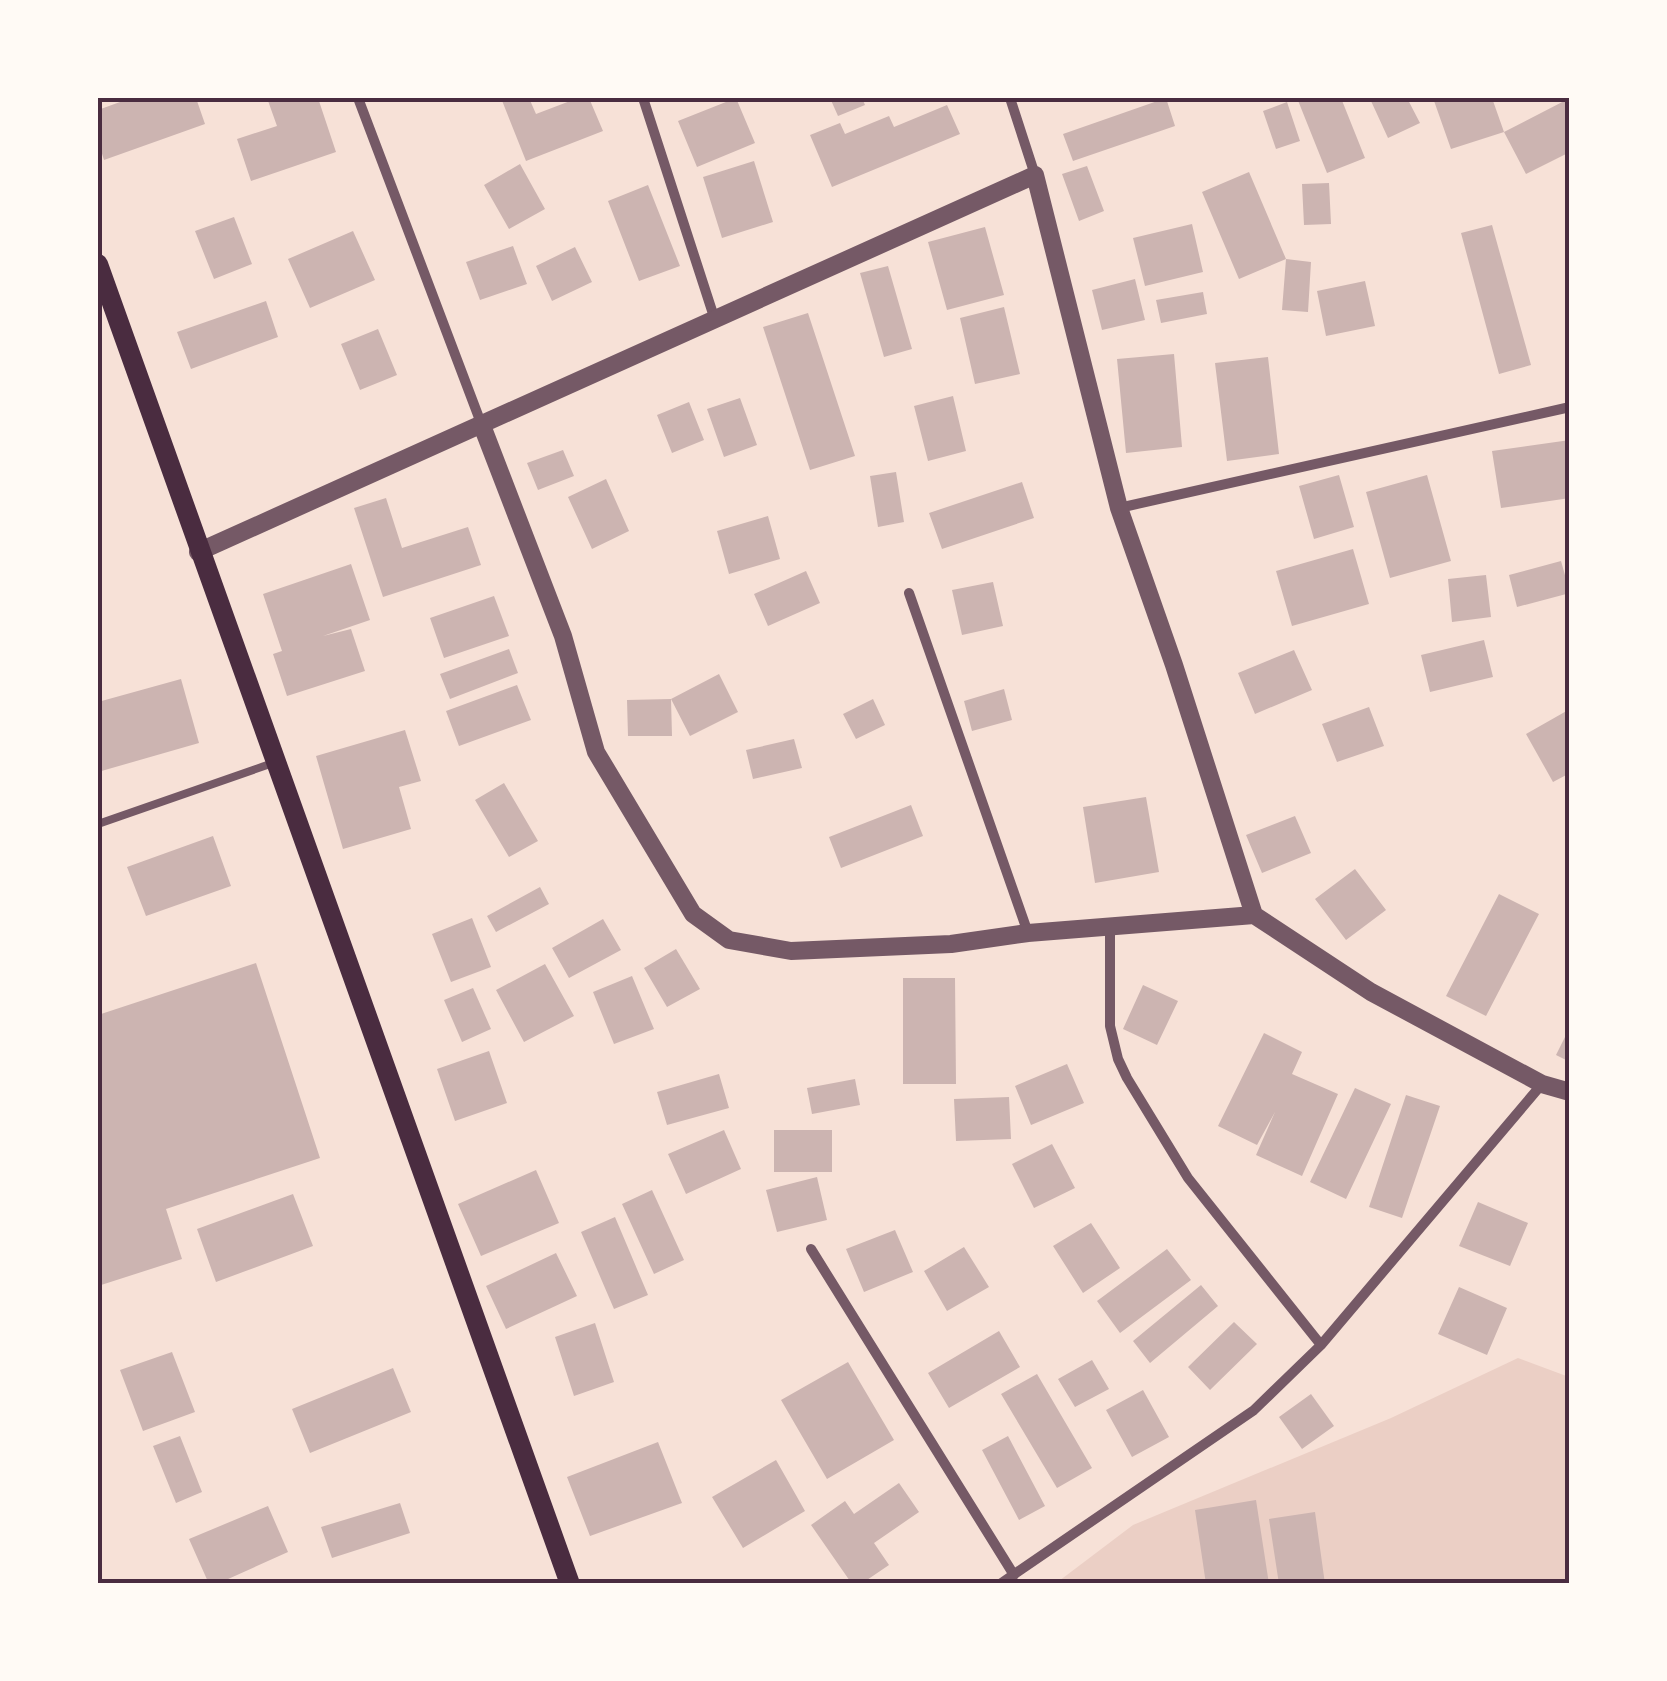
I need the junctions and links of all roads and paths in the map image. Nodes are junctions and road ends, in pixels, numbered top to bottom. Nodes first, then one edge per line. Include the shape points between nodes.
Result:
1 (358, 98) edge
2 (643, 98) edge
3 (1010, 98) edge
4 (1035, 175) junction
5 (98, 264) edge
6 (714, 320) junction
7 (1570, 407) edge
8 (481, 423) junction
9 (1119, 508) junction
10 (198, 552) junction
11 (909, 592) dead end
12 (274, 762) junction
13 (98, 824) edge
14 (1254, 915) junction
15 (1110, 925) junction
16 (1028, 933) junction
17 (1542, 1084) junction
18 (1570, 1092) edge
19 (811, 1250) dead end
20 (1321, 1345) junction
21 (1014, 1575) junction
22 (570, 1584) edge
23 (1000, 1584) edge

1 - 8 street
2 - 6 street
3 - 4 street
4 - 6 street
4 - 9 street
5 - 10 main road
6 - 8 street
7 - 9 street
8 - 10 street
8 - 16 street via 563,636 596,752 693,914 729,940 790,951 951,944
9 - 14 street
10 - 12 main road
11 - 16 street
12 - 13 lane
12 - 22 main road
14 - 15 street
14 - 17 street via 1371,992
15 - 16 street
15 - 20 street via 1110,1026 1126,1078 1188,1178
17 - 18 street
17 - 20 street
19 - 21 street
20 - 21 street via 1254,1410
21 - 23 street

